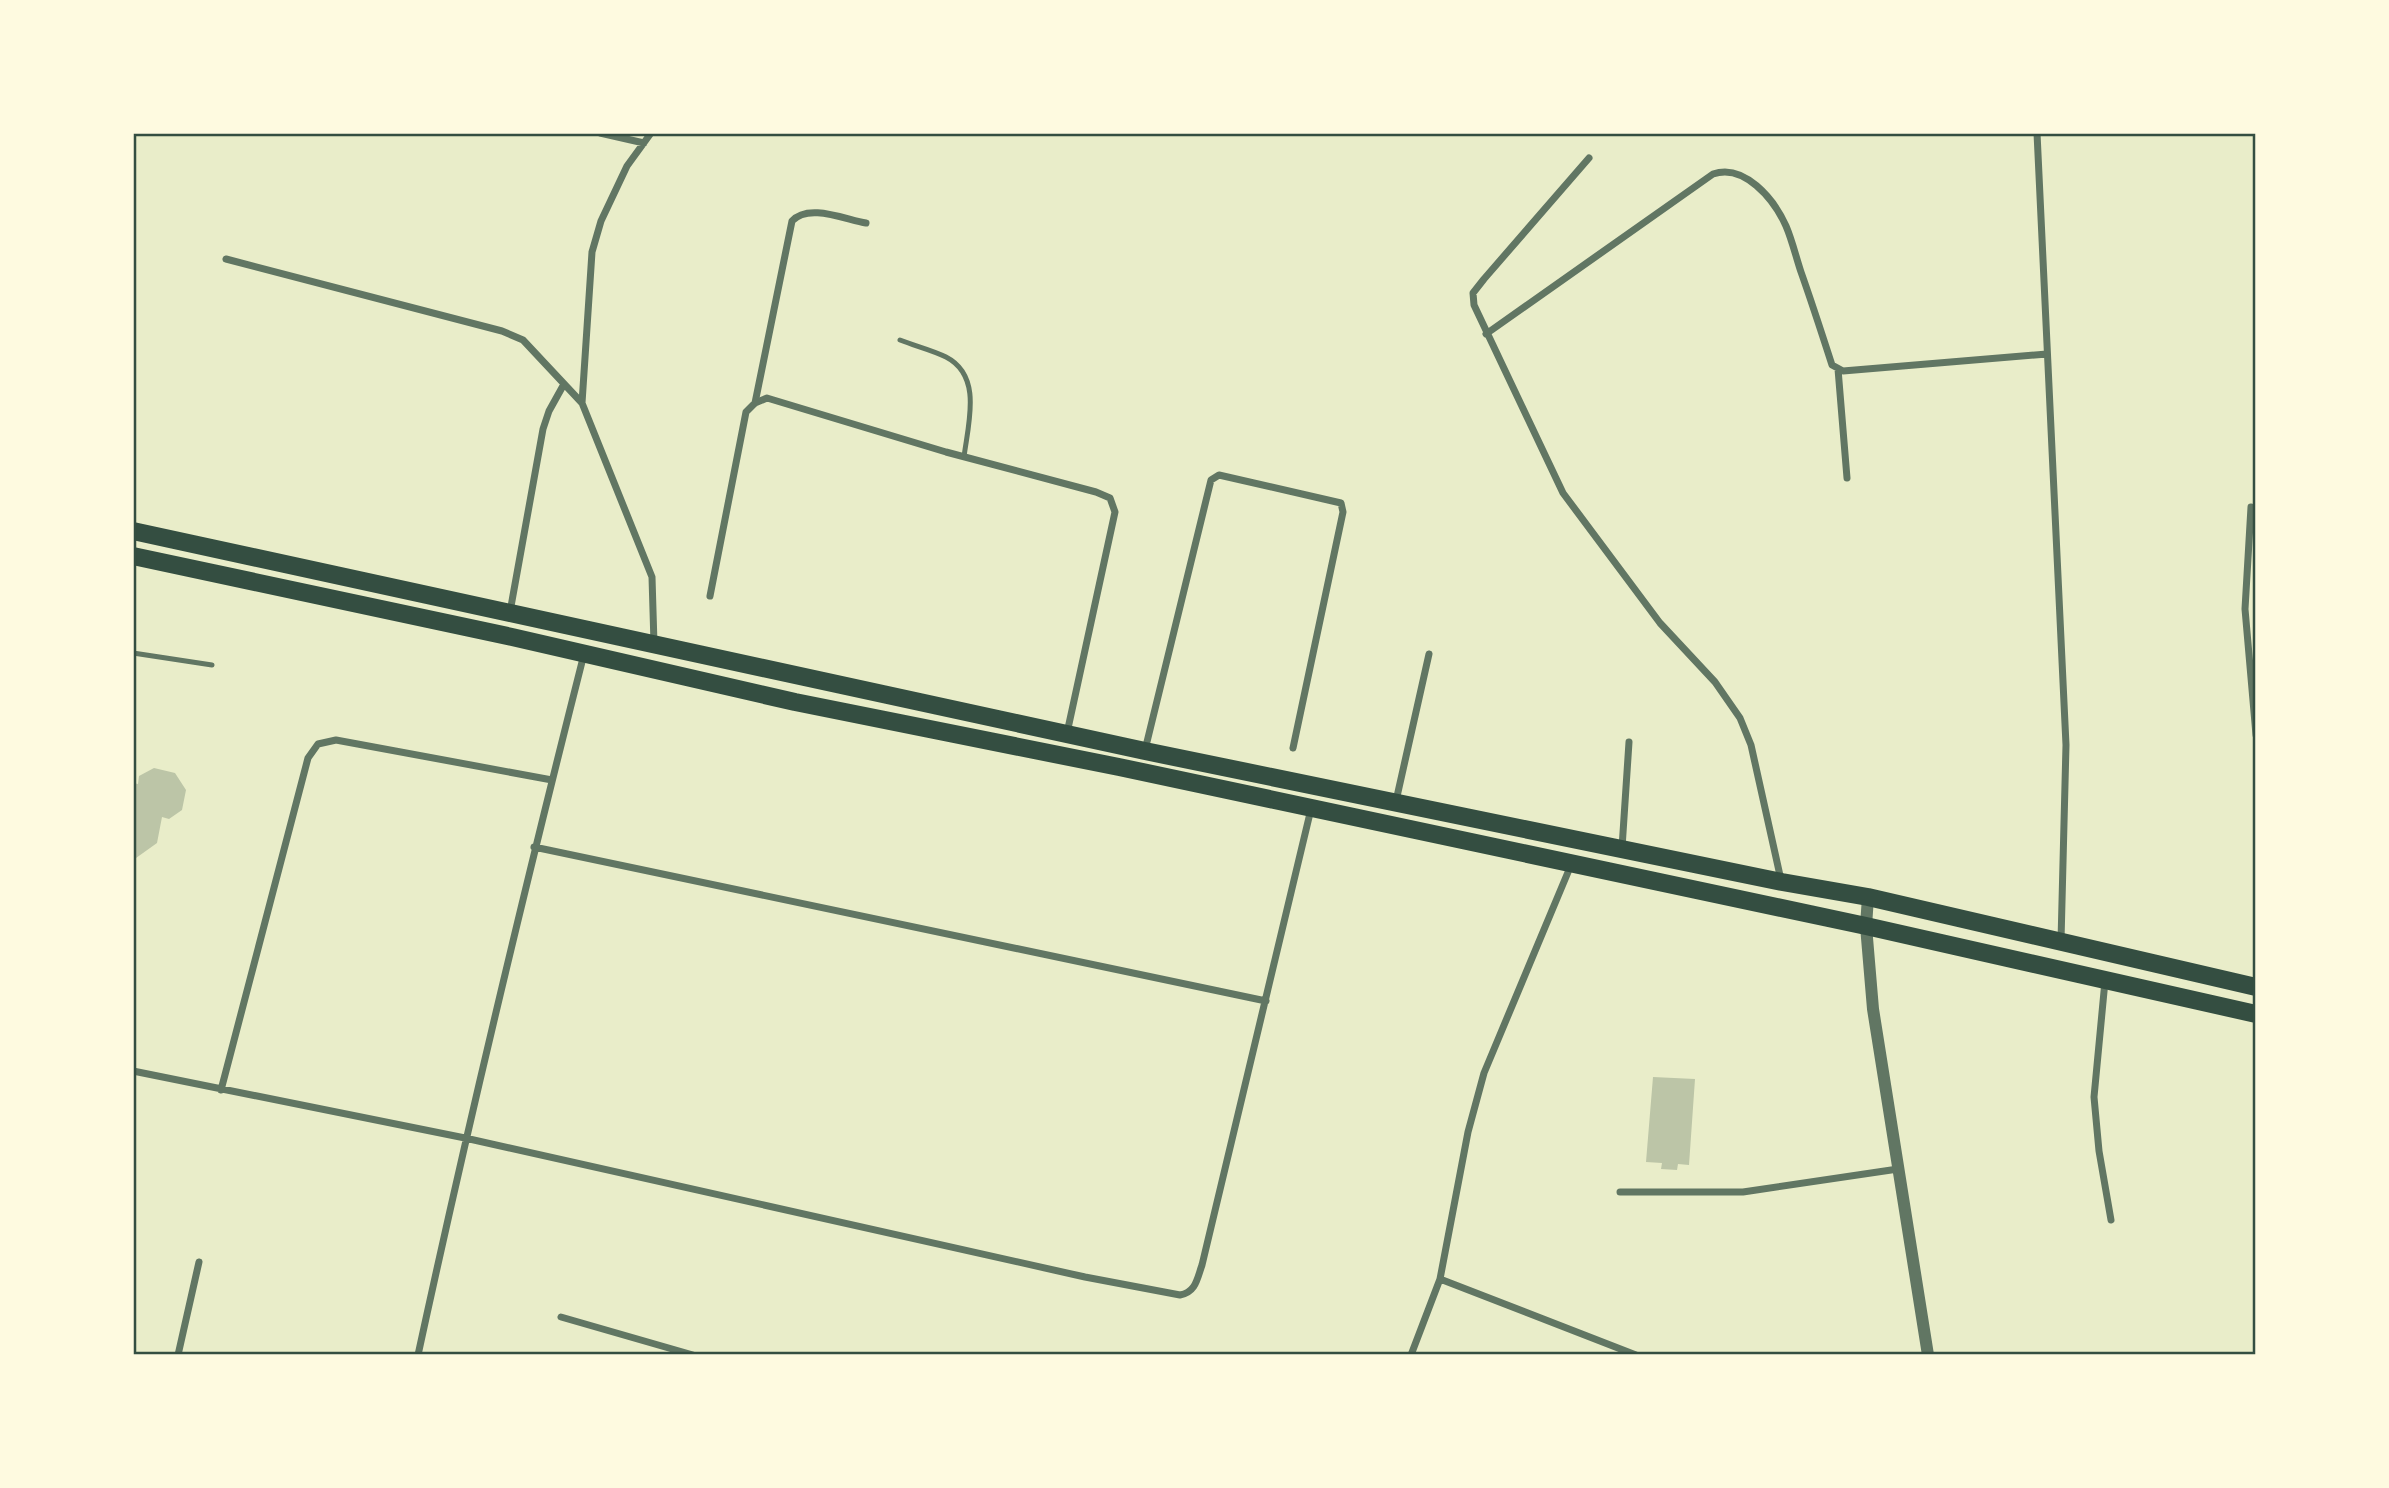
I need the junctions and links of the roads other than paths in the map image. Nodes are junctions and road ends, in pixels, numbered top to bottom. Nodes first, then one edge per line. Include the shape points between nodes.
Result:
1 (600, 133) edge
2 (651, 133) edge
3 (2037, 133) edge
4 (644, 143) junction
5 (1589, 158) dead end
6 (866, 223) dead end
7 (226, 259) dead end
8 (1486, 334) junction
9 (900, 340) dead end
10 (2047, 354) junction
11 (1838, 369) junction
12 (564, 384) junction
13 (755, 402) junction
14 (582, 403) junction
15 (964, 457) junction
16 (1847, 478) dead end
17 (2251, 508) dead end
18 (133, 531) edge
19 (133, 556) edge
20 (710, 596) dead end
21 (510, 613) junction
22 (654, 644) junction
23 (133, 653) edge
24 (584, 653) junction
25 (1429, 653) dead end
26 (212, 666) dead end
27 (1067, 734) junction
28 (2256, 736) edge
29 (1629, 742) dead end
30 (1293, 748) dead end
31 (1144, 751) junction
32 (552, 780) junction
33 (1396, 802) junction
34 (1311, 809) junction
35 (534, 847) junction
36 (1622, 849) junction
37 (1572, 863) junction
38 (1782, 881) junction
39 (1868, 897) junction
40 (1866, 926) junction
41 (2061, 941) junction
42 (2105, 980) junction
43 (2256, 987) edge
44 (1266, 1001) junction
45 (2256, 1014) edge
46 (133, 1071) edge
47 (221, 1090) junction
48 (465, 1138) junction
49 (1898, 1169) junction
50 (1620, 1192) dead end
51 (2111, 1220) dead end
52 (199, 1262) dead end
53 (1440, 1279) junction
54 (561, 1317) dead end
55 (178, 1355) edge
56 (418, 1355) edge
57 (693, 1355) edge
58 (1411, 1355) edge
59 (1636, 1355) edge
60 (1928, 1355) edge

1 - 4 street
2 - 4 street
3 - 10 street
4 - 14 street via 601,221 592,252
5 - 8 street via 1473,293
6 - 13 street via 807,212 792,222
7 - 12 street via 502,331 523,340
8 - 11 street via 1724,170 1737,172 1755,185 1785,224 1832,365
8 - 38 street via 1563,493 1660,624 1715,682 1740,718 1751,745
9 - 15 lane via 948,358 965,372 972,397
10 - 11 street
10 - 41 street via 2066,745
11 - 16 street
12 - 14 street
12 - 21 street via 543,429
13 - 15 street via 767,398
13 - 20 street via 746,412
14 - 22 street via 652,577
15 - 27 street via 1110,498 1115,512
17 - 28 street via 2245,609
18 - 21 highway
19 - 24 highway
21 - 22 highway
22 - 27 highway
23 - 26 lane
24 - 32 street
24 - 34 highway via 795,702
25 - 33 street
27 - 31 highway
29 - 36 street
30 - 31 street via 1343,512 1341,503 1219,475 1210,480
31 - 33 highway
32 - 35 street
32 - 47 street via 336,740 318,744 308,758
33 - 36 highway
34 - 37 highway
34 - 44 street
35 - 44 street
35 - 48 street
36 - 38 highway
37 - 40 highway
37 - 53 street via 1484,1073
38 - 39 highway
39 - 40 street
39 - 41 highway
40 - 42 highway
40 - 49 street via 1873,1009
41 - 43 highway
42 - 45 highway
42 - 51 street via 2094,1097
44 - 48 street via 1202,1265 1194,1287 1186,1294 1085,1277
46 - 47 street
47 - 48 street
48 - 56 street
49 - 50 street via 1743,1192
49 - 60 street
52 - 55 street
53 - 58 street
53 - 59 street
54 - 57 street

